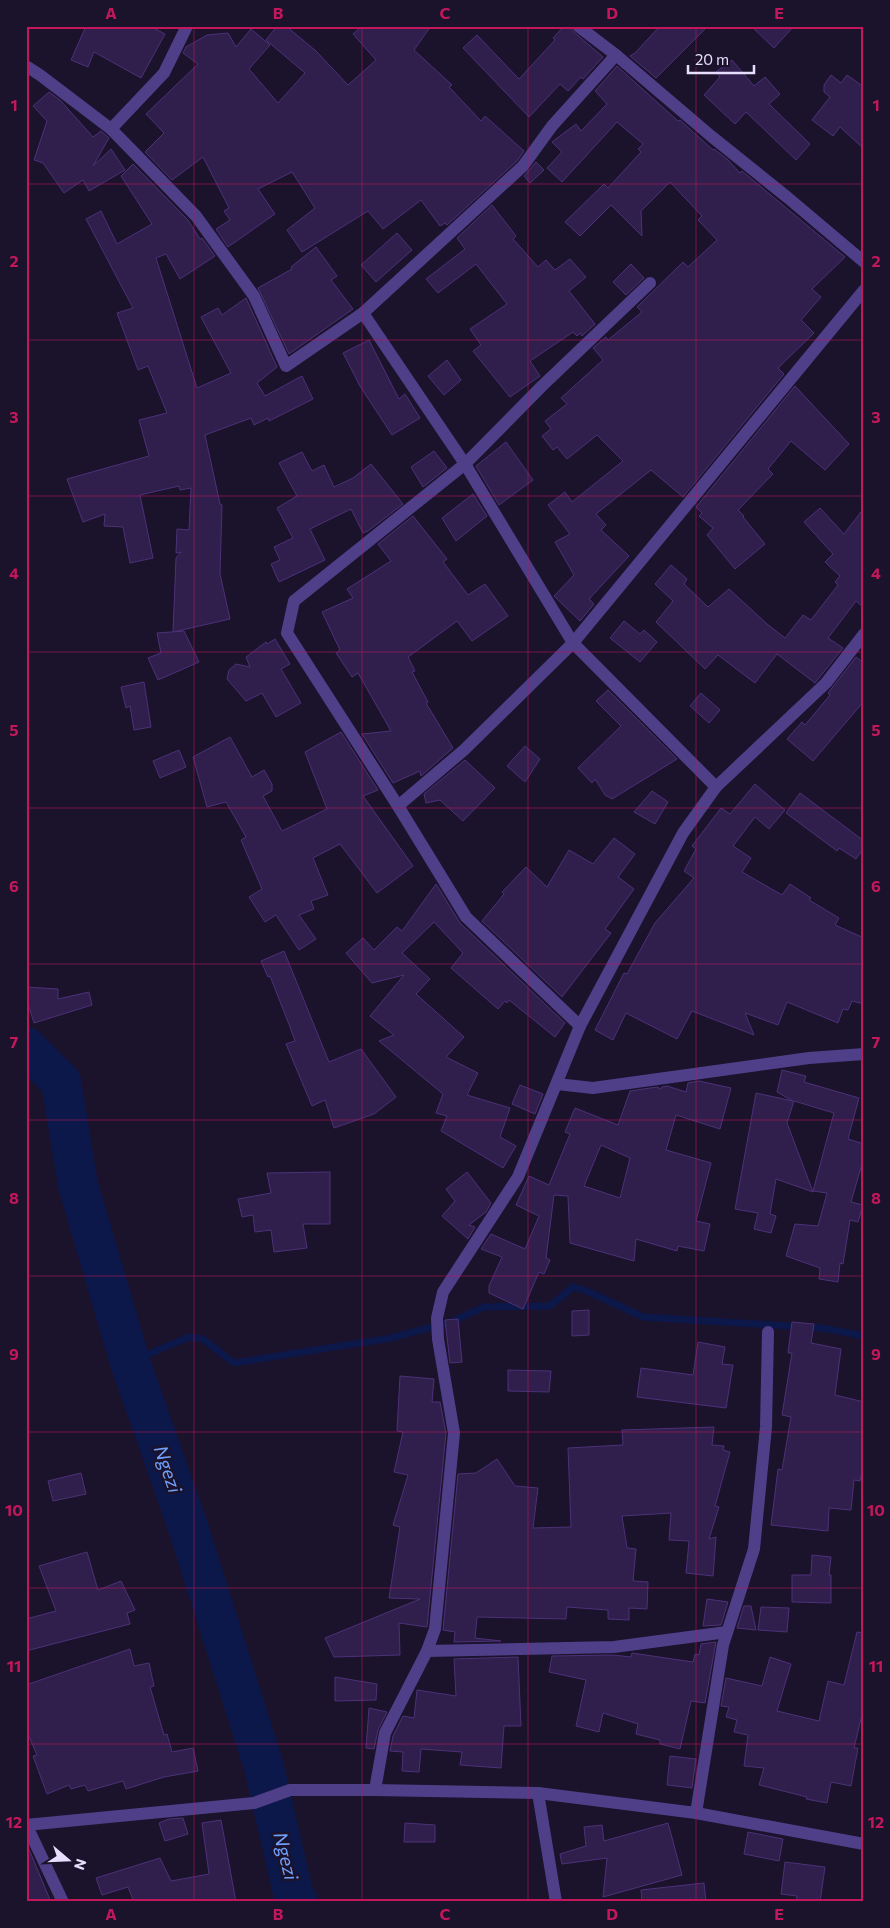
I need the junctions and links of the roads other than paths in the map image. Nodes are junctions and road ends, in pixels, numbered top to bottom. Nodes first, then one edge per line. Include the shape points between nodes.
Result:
1 (187, 26) edge
2 (578, 26) edge
3 (616, 55) junction
4 (26, 66) edge
5 (111, 129) junction
6 (864, 262) edge
7 (650, 283) dead end
8 (864, 290) edge
9 (363, 313) junction
10 (465, 464) junction
11 (864, 634) edge
12 (573, 643) junction
13 (716, 787) junction
14 (398, 806) junction
15 (580, 1026) junction
16 (864, 1054) edge
17 (557, 1084) junction
18 (768, 1332) dead end
19 (727, 1632) junction
20 (427, 1651) junction
21 (375, 1790) junction
22 (538, 1793) junction
23 (696, 1813) junction
24 (26, 1825) edge
25 (864, 1844) edge
26 (63, 1902) edge
27 (556, 1902) edge

1 - 5 street via 164,72
2 - 3 street
3 - 6 street
3 - 9 street via 552,126 523,166
4 - 5 street
5 - 9 street via 196,216 254,296 286,366
7 - 10 street
8 - 12 street
9 - 10 street
10 - 12 street
10 - 14 street via 294,601 287,633
11 - 13 street via 826,682
12 - 13 street
12 - 14 street via 464,750
13 - 15 street via 683,833
14 - 15 street via 466,917
15 - 17 street
16 - 17 street via 809,1058 593,1088
17 - 20 street via 518,1177 444,1292 438,1318 438,1338 454,1433 435,1630
18 - 19 street via 766,1427 754,1550
19 - 20 street via 614,1647
19 - 23 street
20 - 21 street via 385,1733
21 - 22 street
21 - 24 street via 290,1790 254,1803
22 - 23 street
22 - 27 street
23 - 25 street
24 - 26 street

